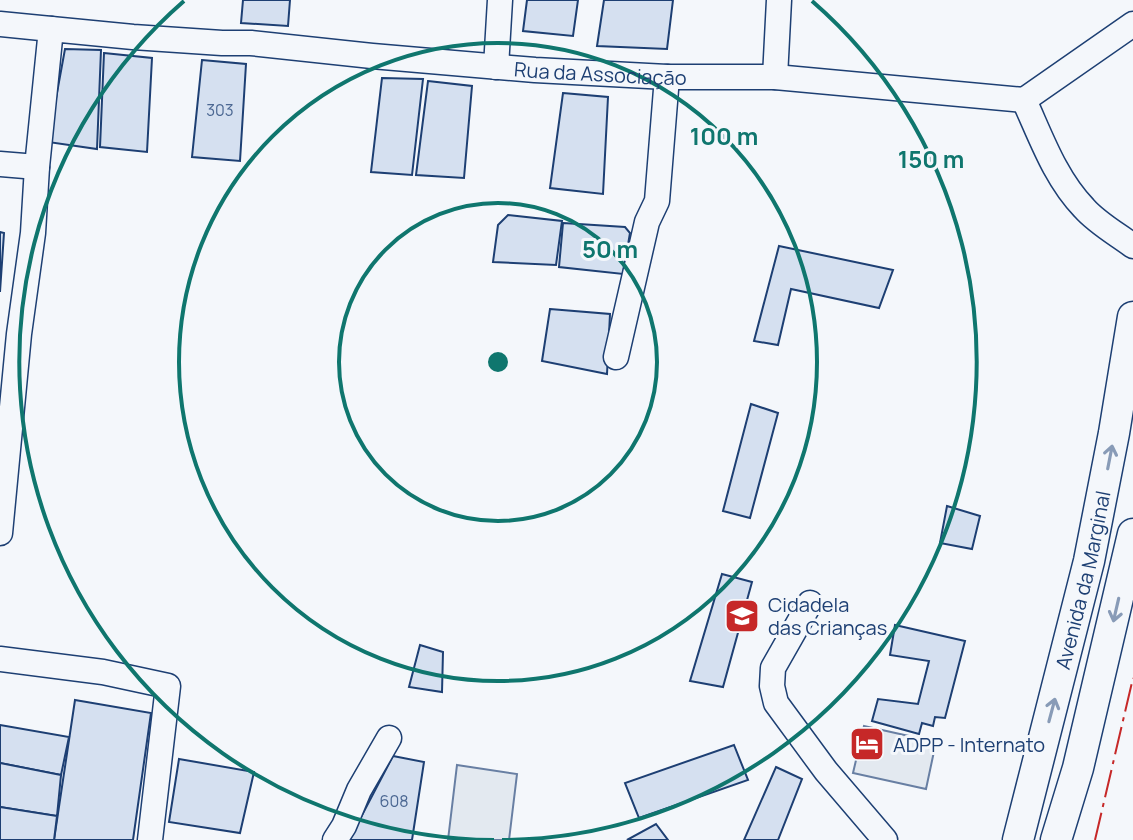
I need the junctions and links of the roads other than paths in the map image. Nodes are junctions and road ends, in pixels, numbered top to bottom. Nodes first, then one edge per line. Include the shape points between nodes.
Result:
1 (500, 0) edge
2 (779, 0) edge
3 (0, 24) edge
4 (1133, 24) edge
5 (51, 29) junction
6 (496, 67) junction
7 (667, 77) junction
8 (775, 77) junction
9 (1024, 100) junction
10 (0, 164) edge
11 (37, 167) junction
12 (1133, 246) edge
13 (1133, 317) edge
14 (616, 357) dead end
15 (0, 533) edge
16 (1133, 534) edge
17 (1130, 565) edge
18 (810, 603) dead end
19 (0, 659) edge
20 (389, 738) dead end
21 (150, 840) edge
22 (335, 840) edge
23 (885, 840) edge
24 (1018, 840) edge
25 (1056, 840) edge

1 - 6 street
2 - 8 street
3 - 5 street, Rua da Associação
4 - 9 street
5 - 6 street, Rua da Associação
5 - 11 street
6 - 7 street, Rua da Associação
7 - 8 street, Rua da Associação
7 - 14 street via 657,201 647,222
8 - 9 street, Rua da Associação
9 - 12 street via 1075,198
10 - 11 street
11 - 15 street
24 -> 13 main road, Avenida da Marginal via 1089,561
16 - 17 main road, Avenida da Marginal
17 -> 25 main road, Avenida da Marginal
18 - 23 street via 773,668 776,703
19 - 21 street via 168,686
20 - 22 street

